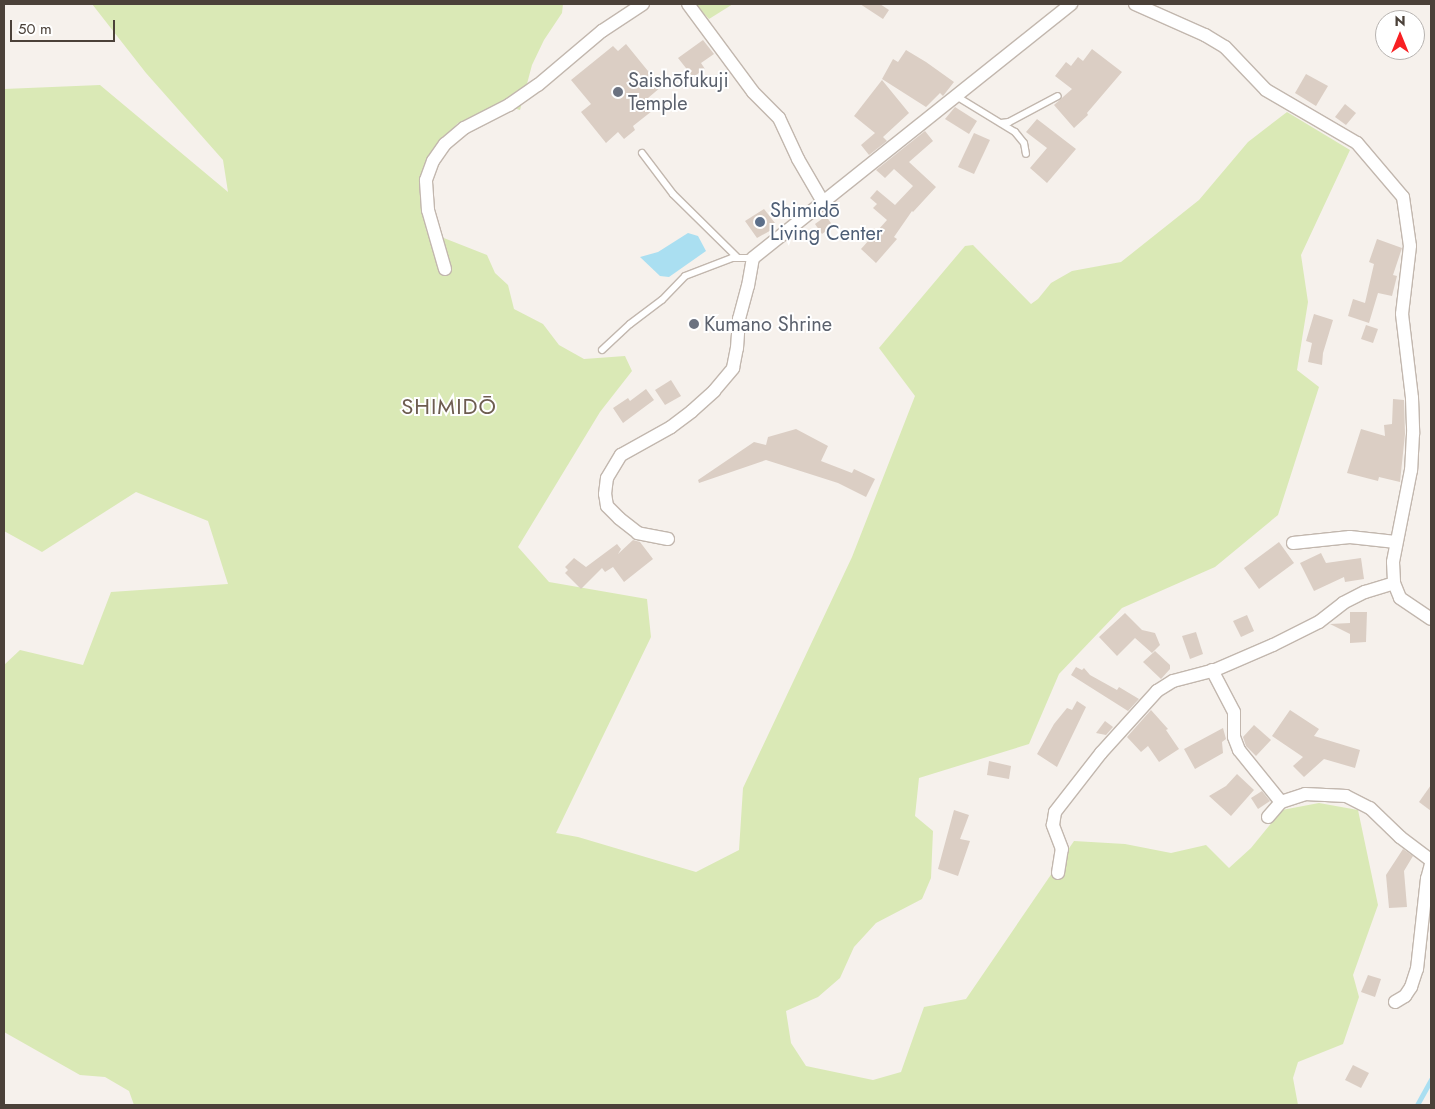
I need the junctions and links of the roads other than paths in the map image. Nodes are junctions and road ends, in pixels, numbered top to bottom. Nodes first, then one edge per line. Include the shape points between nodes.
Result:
1 (643, 4) edge
2 (688, 4) edge
3 (1071, 4) edge
4 (1135, 4) edge
5 (955, 96) junction
6 (1058, 96) dead end
7 (1001, 124) junction
8 (642, 153) dead end
9 (1026, 154) dead end
10 (823, 202) junction
11 (738, 258) junction
12 (752, 258) junction
13 (445, 269) dead end
14 (602, 350) dead end
15 (668, 539) dead end
16 (1396, 542) junction
17 (1293, 543) dead end
18 (1394, 583) junction
19 (1428, 612) edge
20 (1212, 670) junction
21 (1281, 802) junction
22 (1268, 816) dead end
23 (1431, 860) edge
24 (1431, 864) edge
25 (1058, 873) dead end
26 (1395, 1002) dead end

1 - 13 street via 602,31 538,85 509,105 464,128 445,144 433,161 426,180 428,210
2 - 10 street via 753,92 779,118
3 - 5 street
4 - 16 street via 1225,47 1266,90 1357,143 1403,197 1410,246 1402,314 1413,434 1412,470
5 - 7 lane
5 - 10 street
6 - 7 lane
7 - 9 lane via 1015,132 1024,143
8 - 11 lane via 672,194
10 - 12 street
11 - 12 lane
11 - 14 lane via 685,276 662,300
12 - 15 street via 733,368 692,411 671,427 621,455 607,478 607,506 619,518 638,533
16 - 17 street via 1350,537
16 - 18 street
18 - 19 street via 1400,598
18 - 20 street via 1365,592 1343,603 1319,622
20 - 21 street via 1234,712 1234,737 1239,750
20 - 25 street via 1173,681 1157,691 1061,803 1053,825 1062,849
21 - 22 street
21 - 23 street via 1305,794 1346,796 1370,808 1400,838
24 - 26 street via 1417,969 1405,996

